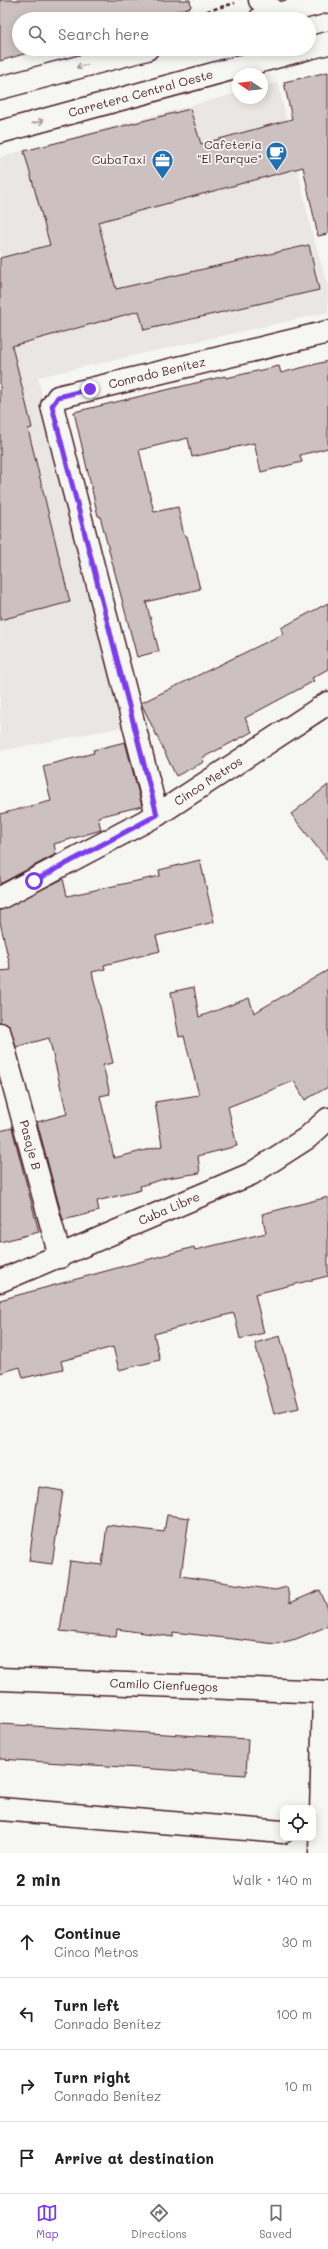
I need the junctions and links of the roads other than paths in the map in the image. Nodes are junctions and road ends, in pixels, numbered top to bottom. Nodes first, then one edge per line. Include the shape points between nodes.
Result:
1 (260, 0) edge
2 (328, 1) edge
3 (271, 12) edge
4 (292, 12) edge
5 (121, 56) edge
6 (279, 56) edge
7 (0, 88) edge
8 (0, 132) edge
9 (328, 332) edge
10 (328, 703) edge
11 (157, 815) junction
12 (0, 898) edge
13 (0, 1034) edge
14 (328, 1119) edge
15 (60, 1257) junction
16 (0, 1281) edge
17 (0, 1679) edge
18 (326, 1693) edge
19 (326, 1723) edge
20 (0, 1809) edge
21 (280, 1832) edge
22 (318, 1841) edge

1 - 3 street
2 - 4 street
5 -> 7 street
8 -> 6 street, Carretera Central Oeste
9 - 11 street, Conrado Benítez via 58,397 52,406
10 - 11 street, Cinco Metros
11 - 12 street, Cinco Metros
13 - 15 street, Pasaje B
14 - 15 street, Cuba Libre via 307,1138 251,1174
15 - 16 street, Cuba Libre
17 - 18 street, Camilo Cienfuegos
18 - 19 street
19 - 22 street
20 - 21 street

